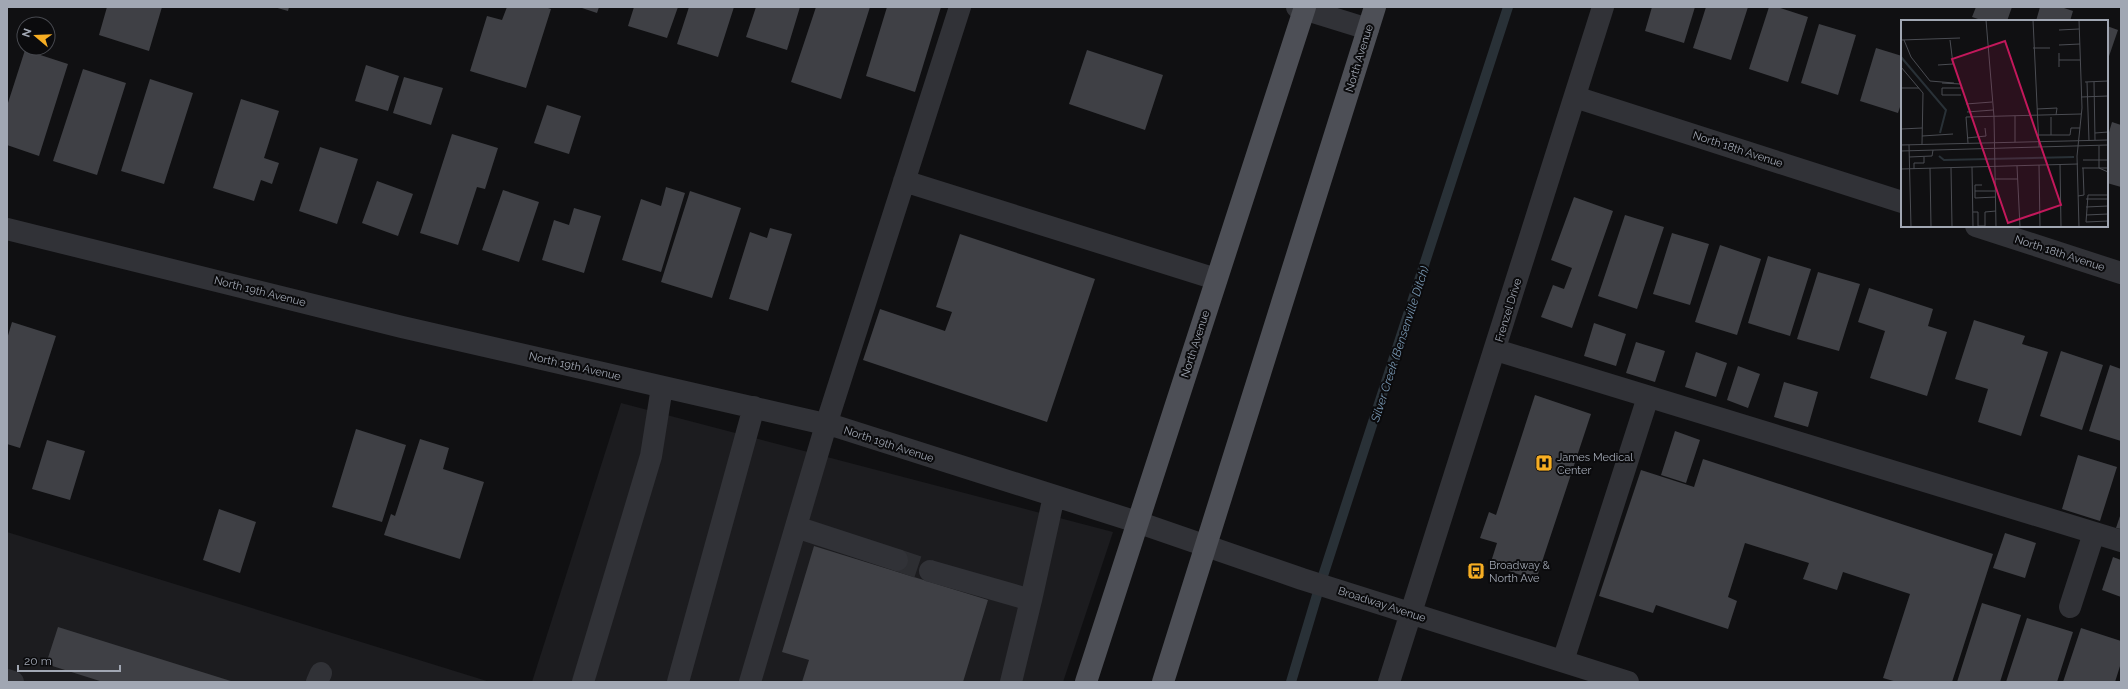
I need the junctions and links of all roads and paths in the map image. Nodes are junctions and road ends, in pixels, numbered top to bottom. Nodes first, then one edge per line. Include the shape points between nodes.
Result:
1 (960, 7) edge
2 (1375, 7) edge
3 (1603, 7) edge
4 (1302, 8) edge
5 (1368, 29) junction
6 (1575, 97) junction
7 (904, 181) junction
8 (1901, 202) edge
9 (1979, 227) edge
10 (7, 229) edge
11 (2121, 273) edge
12 (1216, 279) junction
13 (1496, 350) junction
14 (662, 387) junction
15 (1648, 397) junction
16 (754, 407) junction
17 (826, 425) junction
18 (1054, 496) junction
19 (1137, 522) junction
20 (796, 527) junction
21 (2094, 533) junction
22 (2121, 541) edge
23 (1207, 546) junction
24 (897, 560) tunnel mouth
25 (930, 571) tunnel mouth
26 (1031, 600) junction
27 (2070, 607) dead end
28 (1411, 613) junction
29 (1563, 661) junction
30 (7, 680) edge
31 (757, 680) edge
32 (1624, 681) edge
33 (13, 682) edge
34 (583, 682) edge
35 (678, 682) edge
36 (1011, 682) edge
37 (1086, 682) edge
38 (1163, 682) edge
39 (1389, 682) edge

1 - 7 street
2 - 5 main road, North Avenue
3 - 6 street, Frenzel Drive
4 - 5 street
4 - 12 main road, North Avenue
5 - 23 main road, North Avenue
6 - 8 street, North 18th Avenue
6 - 13 street, Frenzel Drive
7 - 12 street
7 - 17 street
9 - 11 street, North 18th Avenue
10 - 14 street, North 19th Avenue
12 - 19 main road, North Avenue
13 - 15 street
13 - 28 street, Frenzel Drive
14 - 16 street, North 19th Avenue
14 - 34 street via 651,456
15 - 21 street
15 - 29 street
16 - 17 street, North 19th Avenue
16 - 35 street
17 - 18 street, North 19th Avenue
17 - 20 street
18 - 19 street, North 19th Avenue
18 - 26 street
19 - 23 street, Broadway Avenue
19 - 37 main road, North Avenue
20 - 24 street
20 - 31 street
21 - 22 street
21 - 27 street
23 - 28 street, Broadway Avenue
23 - 38 main road, North Avenue
25 - 26 street
26 - 36 street
28 - 29 street, Broadway Avenue
28 - 39 street, Frenzel Drive
29 - 32 street, Broadway Avenue
30 - 33 street

